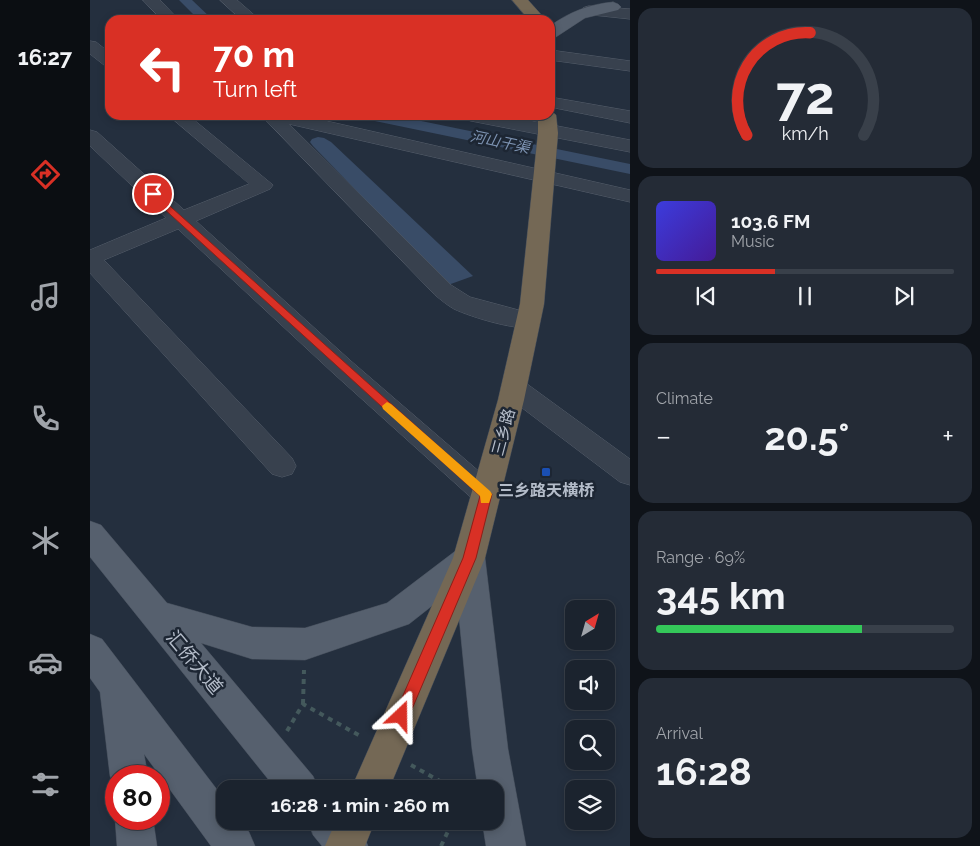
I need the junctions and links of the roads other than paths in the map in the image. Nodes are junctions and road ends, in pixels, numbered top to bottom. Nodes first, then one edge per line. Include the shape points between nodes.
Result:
1 (151, 0) edge
2 (228, 0) edge
3 (520, 0) edge
4 (570, 1) dead end
5 (618, 3) edge
6 (630, 3) edge
7 (593, 6) edge
8 (630, 8) edge
9 (630, 14) edge
10 (166, 15) edge
11 (246, 15) edge
12 (542, 15) edge
13 (555, 30) edge
14 (90, 46) edge
15 (105, 57) edge
16 (555, 57) edge
17 (630, 66) edge
18 (555, 103) edge
19 (630, 117) edge
20 (183, 120) edge
21 (275, 120) edge
22 (296, 120) edge
23 (505, 120) edge
24 (548, 126) edge
25 (90, 136) edge
26 (630, 146) edge
27 (543, 176) junction
28 (630, 196) edge
29 (182, 220) junction
30 (90, 259) edge
31 (528, 320) junction
32 (514, 388) junction
33 (282, 466) dead end
34 (630, 474) edge
35 (486, 494) junction
36 (90, 534) edge
37 (470, 558) junction
38 (156, 615) junction
39 (90, 650) edge
40 (117, 687) junction
41 (127, 765) edge
42 (293, 780) edge
43 (374, 780) edge
44 (135, 830) edge
45 (137, 846) edge
46 (235, 846) edge
47 (506, 846) edge

1 - 10 street
2 - 11 street
3 - 12 highway
4 - 5 main road
5 - 6 main road
5 - 7 main road
5 - 8 main road
6 - 7 main road
7 - 9 street
7 - 13 main road
14 - 15 street
16 - 17 street
18 - 19 street
20 - 29 street via 264,185
21 - 31 street via 443,290 462,303
22 - 27 street
23 - 24 street
24 - 26 street
24 - 27 highway, 三乡路
25 - 29 street
27 - 28 street
27 - 31 highway, 三乡路
29 - 30 street
29 - 35 street
30 - 33 street
31 - 32 highway, 三乡路
32 - 34 street
32 - 35 highway, 三乡路
35 - 37 highway, 三乡路
36 - 38 main road, 汇侨大道
37 - 38 main road via 396,614 304,644 252,643
37 - 43 highway, 三乡路
37 - 47 main road via 490,749
38 - 42 main road, 汇侨大道
39 - 40 main road
40 - 41 main road
40 - 46 main road
44 - 45 main road

